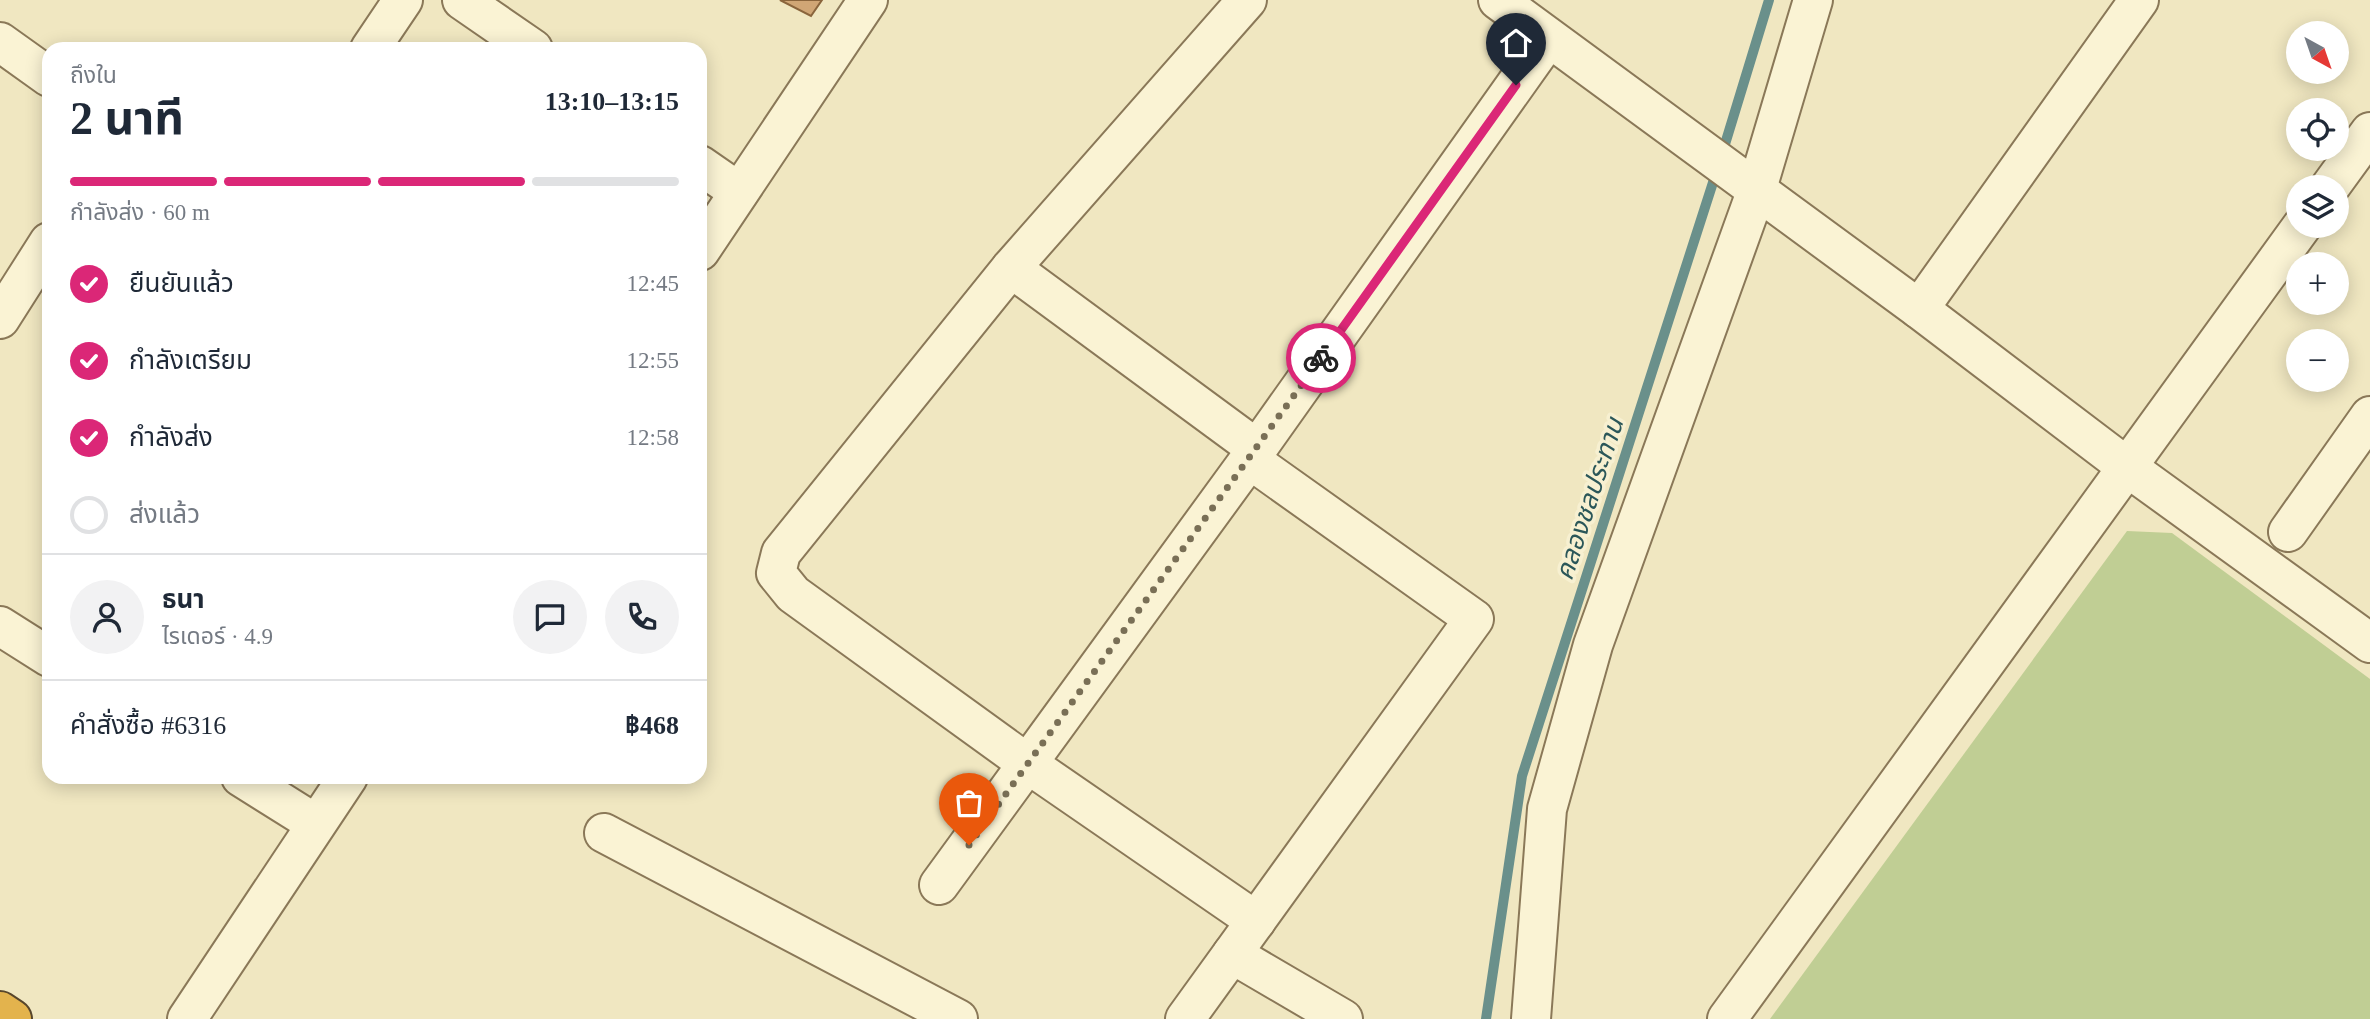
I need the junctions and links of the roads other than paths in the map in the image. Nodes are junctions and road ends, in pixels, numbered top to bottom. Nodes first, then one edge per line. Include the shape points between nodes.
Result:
1 (403, 0) edge
2 (462, 0) edge
3 (868, 0) edge
4 (1247, 0) edge
5 (1498, 0) edge
6 (1813, 0) edge
7 (2140, 0) edge
8 (1548, 39) junction
9 (0, 42) edge
10 (375, 42) edge
11 (523, 42) edge
12 (42, 72) edge
13 (2370, 132) edge
14 (707, 170) edge
15 (1731, 174) junction
16 (2339, 175) edge
17 (739, 192) junction
18 (2293, 238) edge
19 (707, 240) edge
20 (42, 253) edge
21 (1011, 268) junction
22 (1919, 309) junction
23 (0, 319) edge
24 (2370, 416) edge
25 (1253, 454) junction
26 (2127, 467) junction
27 (2288, 532) dead end
28 (0, 626) edge
29 (2370, 643) edge
30 (42, 653) edge
31 (1028, 764) junction
32 (252, 784) edge
33 (343, 784) edge
34 (316, 824) junction
35 (604, 834) dead end
36 (939, 886) dead end
37 (1256, 921) junction
38 (1232, 954) junction
39 (0, 1011) edge
40 (12, 1019) edge
41 (187, 1019) edge
42 (958, 1019) edge
43 (1185, 1019) edge
44 (1343, 1019) edge
45 (1531, 1019) edge
46 (1727, 1019) edge

1 - 10 street
2 - 11 street
3 - 17 street
4 - 21 street
5 - 8 street
6 - 15 street
7 - 22 street
8 - 15 street
8 - 25 street
9 - 12 street
13 - 16 street
14 - 17 street
15 - 22 street
15 - 45 street via 1547,809
17 - 19 street
18 - 26 street
20 - 23 street
21 - 25 street
21 - 31 street via 781,553 776,573 793,594
22 - 26 street
24 - 27 street
25 - 31 street
25 - 37 street via 1474,619
26 - 29 street
26 - 46 street
28 - 30 street
31 - 36 street
31 - 37 street
32 - 34 street
33 - 34 street
34 - 41 street
35 - 42 street
37 - 38 street
38 - 43 street
38 - 44 street
39 - 40 highway

